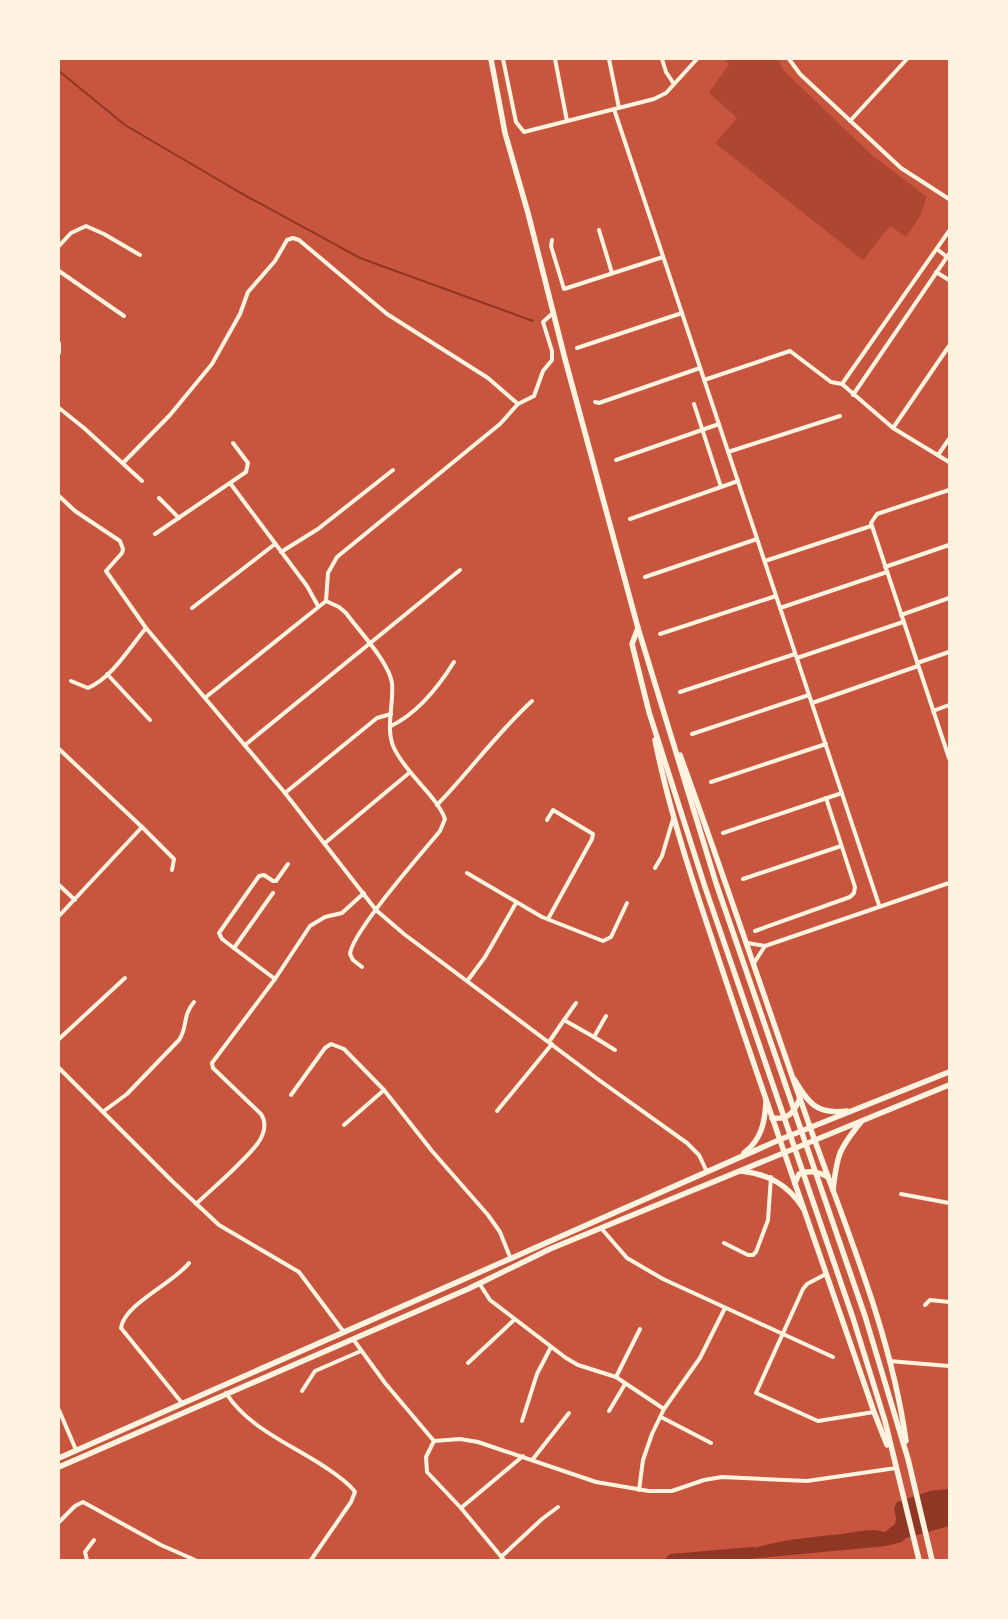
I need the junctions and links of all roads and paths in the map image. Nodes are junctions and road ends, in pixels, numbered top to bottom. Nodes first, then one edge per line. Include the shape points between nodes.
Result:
1 (491, 59) edge
2 (503, 59) edge
3 (555, 59) edge
4 (609, 59) edge
5 (662, 59) edge
6 (697, 59) edge
7 (790, 59) edge
8 (907, 59) edge
9 (674, 84) junction
10 (617, 109) junction
11 (850, 121) junction
12 (567, 122) junction
13 (943, 196) junction
14 (949, 199) edge
15 (949, 204) edge
16 (599, 230) dead end
17 (949, 231) edge
18 (552, 240) dead end
19 (59, 246) edge
20 (936, 250) junction
21 (140, 255) dead end
22 (948, 255) edge
23 (663, 257) junction
24 (59, 271) edge
25 (936, 272) junction
26 (612, 273) junction
27 (949, 280) edge
28 (553, 313) junction
29 (682, 313) junction
30 (124, 316) dead end
31 (59, 343) edge
32 (949, 346) edge
33 (577, 348) dead end
34 (59, 353) edge
35 (700, 368) junction
36 (704, 380) junction
37 (842, 384) junction
38 (853, 395) junction
39 (595, 402) dead end
40 (518, 404) junction
41 (694, 404) dead end
42 (59, 408) edge
43 (840, 416) dead end
44 (719, 424) junction
45 (893, 428) junction
46 (702, 430) junction
47 (949, 439) edge
48 (233, 443) dead end
49 (728, 452) junction
50 (938, 455) junction
51 (616, 460) dead end
52 (949, 462) edge
53 (123, 464) junction
54 (393, 470) dead end
55 (142, 481) dead end
56 (738, 481) junction
57 (230, 483) junction
58 (721, 487) junction
59 (949, 490) edge
60 (59, 496) edge
61 (160, 498) dead end
62 (179, 518) junction
63 (630, 519) dead end
64 (871, 526) junction
65 (155, 534) dead end
66 (757, 539) junction
67 (275, 544) junction
68 (949, 545) edge
69 (281, 552) junction
70 (765, 561) junction
71 (885, 567) junction
72 (460, 570) dead end
73 (887, 572) junction
74 (645, 577) dead end
75 (776, 596) junction
76 (949, 598) edge
77 (326, 601) junction
78 (318, 606) junction
79 (192, 608) dead end
80 (780, 608) junction
81 (901, 615) junction
82 (904, 622) junction
83 (146, 628) junction
84 (638, 628) junction
85 (660, 634) dead end
86 (370, 645) junction
87 (949, 652) edge
88 (796, 656) junction
89 (454, 662) dead end
90 (918, 665) junction
91 (107, 674) junction
92 (71, 681) dead end
93 (680, 692) dead end
94 (809, 695) junction
95 (206, 697) junction
96 (532, 701) dead end
97 (812, 702) junction
98 (661, 706) junction
99 (949, 706) edge
100 (933, 711) junction
101 (649, 712) junction
102 (391, 714) junction
103 (150, 720) dead end
104 (391, 726) junction
105 (692, 734) dead end
106 (826, 744) junction
107 (245, 745) junction
108 (59, 749) edge
109 (949, 758) edge
110 (409, 773) junction
111 (711, 782) dead end
112 (284, 793) junction
113 (842, 793) junction
114 (826, 798) junction
115 (436, 805) junction
116 (674, 814) junction
117 (547, 820) dead end
118 (142, 827) junction
119 (723, 833) dead end
120 (325, 843) junction
121 (841, 846) junction
122 (288, 864) dead end
123 (655, 868) dead end
124 (172, 870) dead end
125 (467, 873) dead end
126 (743, 879) dead end
127 (949, 883) edge
128 (59, 885) edge
129 (273, 893) dead end
130 (364, 893) junction
131 (75, 900) junction
132 (516, 903) junction
133 (627, 903) dead end
134 (879, 905) junction
135 (376, 910) junction
136 (59, 916) edge
137 (548, 919) junction
138 (755, 931) dead end
139 (747, 943) junction
140 (764, 946) junction
141 (234, 948) junction
142 (754, 963) junction
143 (362, 966) dead end
144 (125, 978) dead end
145 (275, 978) junction
146 (468, 980) junction
147 (194, 1002) dead end
148 (576, 1003) dead end
149 (606, 1016) dead end
150 (564, 1020) junction
151 (594, 1037) junction
152 (59, 1039) edge
153 (550, 1043) junction
154 (614, 1050) dead end
155 (59, 1068) edge
156 (949, 1072) edge
157 (794, 1079) junction
158 (949, 1085) edge
159 (384, 1090) junction
160 (290, 1095) dead end
161 (800, 1098) junction
162 (766, 1101) junction
163 (855, 1110) junction
164 (104, 1111) junction
165 (496, 1111) dead end
166 (772, 1118) junction
167 (862, 1120) junction
168 (344, 1125) dead end
169 (810, 1128) junction
170 (779, 1140) junction
171 (815, 1140) junction
172 (783, 1152) junction
173 (736, 1159) junction
174 (739, 1171) junction
175 (707, 1172) junction
176 (771, 1177) junction
177 (829, 1177) junction
178 (795, 1186) junction
179 (833, 1190) junction
180 (901, 1194) dead end
181 (949, 1203) edge
182 (196, 1204) junction
183 (803, 1208) junction
184 (601, 1228) junction
185 (724, 1243) dead end
186 (510, 1257) junction
187 (189, 1263) dead end
188 (826, 1274) junction
189 (456, 1281) junction
190 (479, 1283) junction
191 (468, 1289) junction
192 (949, 1302) edge
193 (925, 1305) dead end
194 (725, 1308) junction
195 (514, 1320) junction
196 (640, 1329) dead end
197 (343, 1331) junction
198 (782, 1336) junction
199 (353, 1339) junction
200 (551, 1347) junction
201 (361, 1351) junction
202 (833, 1357) dead end
203 (889, 1360) junction
204 (468, 1363) dead end
205 (949, 1366) edge
206 (616, 1377) junction
207 (625, 1384) junction
208 (302, 1391) dead end
209 (226, 1393) junction
210 (182, 1402) junction
211 (664, 1409) junction
212 (59, 1410) edge
213 (609, 1411) dead end
214 (874, 1412) junction
215 (569, 1413) dead end
216 (661, 1416) junction
217 (522, 1421) dead end
218 (434, 1441) junction
219 (711, 1443) dead end
220 (76, 1450) junction
221 (523, 1456) junction
222 (59, 1458) edge
223 (533, 1459) junction
224 (908, 1459) junction
225 (894, 1461) junction
226 (59, 1467) edge
227 (896, 1468) junction
228 (639, 1490) junction
229 (558, 1507) dead end
230 (461, 1508) junction
231 (59, 1522) edge
232 (94, 1540) dead end
233 (503, 1559) edge
234 (87, 1560) edge
235 (195, 1560) edge
236 (311, 1560) edge
237 (919, 1560) edge
238 (932, 1560) edge

1 - 28 main road via 505,133
2 - 12 street via 516,122 524,132
3 - 12 street
4 - 10 street
5 - 9 street
6 - 9 street
7 - 11 street via 800,74
8 - 11 street
9 - 10 street via 654,99
10 - 12 street
10 - 23 street
11 - 13 street via 901,168
13 - 14 street
13 - 15 street
16 - 26 street
17 - 20 street
18 - 26 street via 564,289
19 - 21 street via 71,233 86,226
20 - 22 street
20 - 37 street
22 - 25 street
23 - 26 street
23 - 29 street
24 - 30 street
25 - 27 street
25 - 38 street
28 - 40 street via 542,322 552,360 543,371 534,396
28 - 84 main road
29 - 33 street
29 - 35 street
31 - 34 street
32 - 45 street
35 - 36 street
35 - 39 street
36 - 37 street via 792,351 830,382
36 - 44 street
37 - 38 street
38 - 45 street
40 - 53 street via 488,378 387,314 293,238 287,240 275,261 248,292 240,314 212,364 170,415
40 - 77 street via 500,424 338,557 328,573
41 - 46 street
42 - 53 street
43 - 49 street
44 - 46 street
44 - 49 street
45 - 50 street
46 - 51 street
46 - 58 street
47 - 50 street
48 - 57 street via 246,458 248,468
49 - 56 street
50 - 52 street
53 - 55 street
54 - 69 street via 318,529
56 - 58 street
56 - 66 street
57 - 62 street
57 - 67 street
58 - 63 street
59 - 64 street via 876,514
60 - 83 street via 122,544 122,553 106,571
61 - 62 street
62 - 65 street
64 - 70 street
64 - 71 street
66 - 70 street
66 - 74 street
67 - 69 street
67 - 79 street
68 - 71 street
69 - 78 street
70 - 75 street
71 - 73 street
72 - 86 street
73 - 80 street
73 - 81 street
75 - 80 street
75 - 85 street
76 - 81 street
77 - 78 street
77 - 86 street via 339,607
78 - 95 street
80 - 88 street
81 - 82 street
82 - 88 street
82 - 90 street
83 - 91 street
83 - 95 street
84 - 98 main road
84 - 101 main road via 632,644
86 - 102 street via 389,673 392,683
86 - 107 street
87 - 90 street
88 - 93 street
88 - 94 street
89 - 104 street via 444,680 409,715
90 - 97 street
90 - 100 street
91 - 92 street via 88,688
91 - 103 street
94 - 97 street
94 - 105 street
95 - 107 street
96 - 115 street via 505,726 465,776
97 - 106 street
98 - 139 main road
98 - 224 main road via 716,883 864,1316
99 - 100 street
100 - 109 street
101 - 116 main road
101 - 225 main road via 853,1318
102 - 104 street
102 - 112 street via 377,718
104 - 110 street via 395,750
106 - 111 street
106 - 113 street
107 - 112 street
108 - 118 street
110 - 115 street
110 - 120 street
112 - 120 street
113 - 114 street
113 - 134 street
114 - 119 street
114 - 121 street
115 - 135 street via 443,814 444,825
116 - 123 street via 662,856
116 - 162 main road
117 - 137 street via 553,810 592,834
118 - 124 street via 174,859
118 - 131 street
120 - 130 street
121 - 126 street
121 - 138 street via 854,893 850,897
122 - 141 street via 276,881 259,876 220,928 220,936
125 - 132 street
127 - 134 street
128 - 131 street
129 - 141 street
130 - 135 street
130 - 145 street via 342,913 324,917 310,926
131 - 136 street
132 - 137 street
132 - 146 street
133 - 137 street via 607,941
134 - 140 street
135 - 143 street via 350,949 352,960
135 - 146 street
139 - 140 street
139 - 142 main road
140 - 142 street
141 - 145 street
142 - 157 main road
144 - 152 street
145 - 182 street via 212,1066 261,1114 265,1127 258,1143
146 - 153 street
147 - 164 street via 184,1018 184,1033 127,1094
148 - 150 street
149 - 151 street
150 - 151 street
150 - 153 street
151 - 154 street
153 - 165 street
153 - 175 street via 687,1143 699,1155
155 - 164 street
156 - 163 main road
157 - 161 main road
157 - 163 main road via 809,1103 818,1108 835,1112
158 - 167 main road
159 - 160 street via 344,1049 331,1044
159 - 168 street
159 - 186 street via 488,1215 500,1232
161 - 166 main road via 786,1119
161 - 169 main road
162 - 166 main road
162 - 173 main road via 765,1118 756,1142
163 - 169 main road
164 - 182 street
166 - 170 main road
167 - 171 main road
167 - 179 main road via 839,1153
169 - 170 main road
169 - 171 main road
170 - 172 main road
170 - 173 main road
171 - 172 main road
171 - 177 main road
172 - 174 main road
172 - 178 main road
173 - 175 main road
174 - 176 main road
174 - 184 main road
175 - 186 main road
176 - 183 main road via 790,1191
176 - 185 street via 768,1220 756,1252 748,1255
177 - 178 main road via 804,1172 799,1174
177 - 179 main road
178 - 183 main road
179 - 203 main road
180 - 181 street
182 - 197 street via 219,1225 299,1272
183 - 188 main road
184 - 190 main road
184 - 194 street via 627,1258
186 - 189 main road
187 - 210 street via 178,1275 151,1293 121,1325 122,1331
188 - 198 street via 807,1284
188 - 214 main road
189 - 191 main road via 457,1288
189 - 197 main road
190 - 191 main road
190 - 195 street via 490,1300
191 - 199 main road
192 - 193 street via 930,1300
194 - 198 street
194 - 211 street via 691,1373
195 - 200 street
195 - 204 street
196 - 206 street
197 - 210 main road
198 - 202 street
198 - 214 street via 756,1393 818,1420
199 - 201 street
199 - 209 main road
200 - 206 street via 578,1365
200 - 217 street via 537,1374
201 - 208 street via 315,1372
201 - 218 street
203 - 205 street
203 - 224 main road via 903,1418
206 - 207 street
207 - 211 street
207 - 213 street
209 - 226 main road
209 - 236 street via 250,1421 333,1472 355,1492
210 - 220 main road
211 - 216 street
212 - 220 street
214 - 225 main road
215 - 223 street
216 - 219 street
216 - 228 street via 646,1448
218 - 221 street via 460,1439 478,1442
218 - 230 street via 426,1457 427,1472
220 - 222 main road
221 - 223 street
221 - 230 street
223 - 228 street via 587,1479
224 - 238 main road
225 - 227 main road
227 - 228 street via 807,1481 722,1477 672,1492
227 - 237 main road
229 - 233 street via 542,1518
230 - 233 street
231 - 235 street via 83,1502
232 - 234 street via 84,1552

